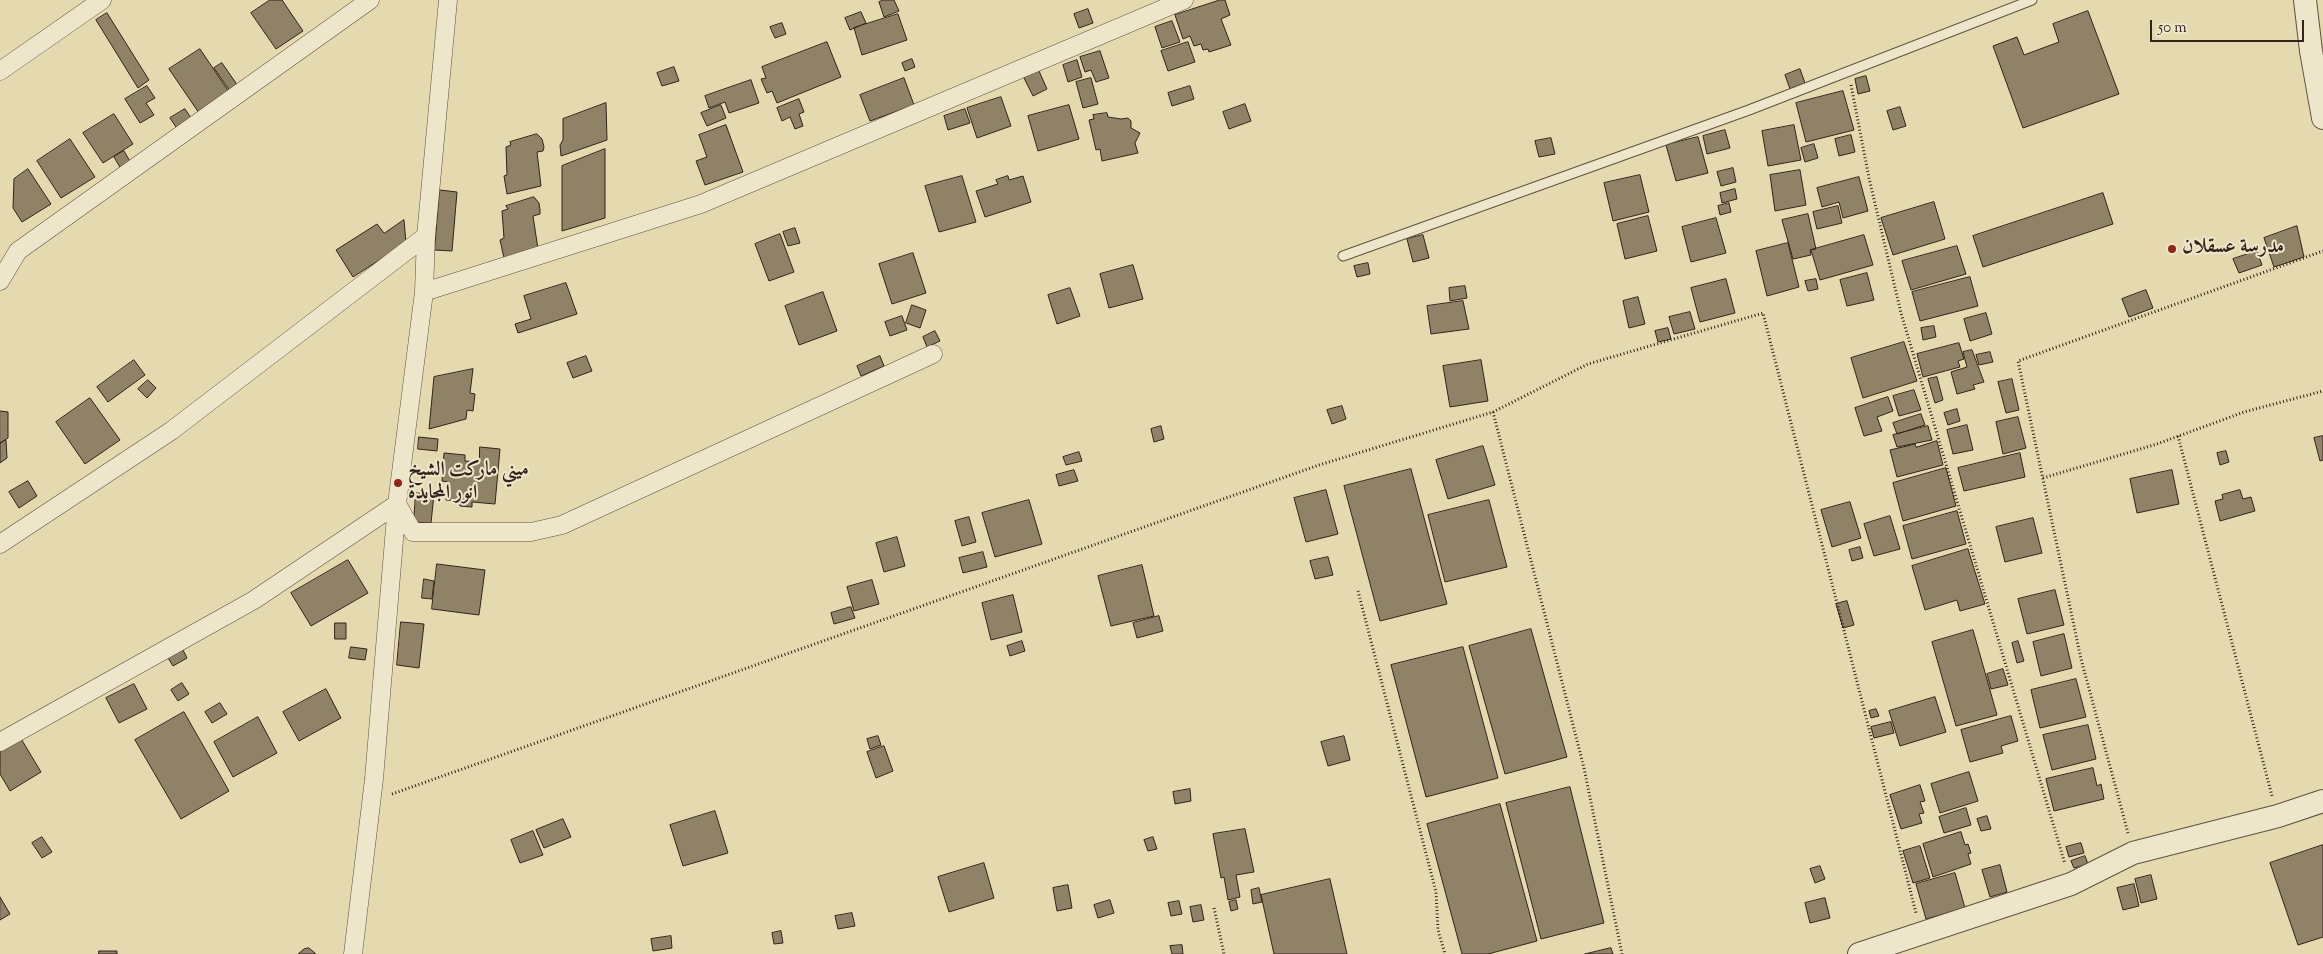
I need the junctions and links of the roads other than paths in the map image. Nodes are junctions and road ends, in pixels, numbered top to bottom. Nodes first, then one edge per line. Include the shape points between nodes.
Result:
1 (102, 0) edge
2 (370, 0) edge
3 (448, 0) edge
4 (1184, 0) edge
5 (2032, 0) edge
6 (2305, 0) edge
7 (0, 70) edge
8 (2323, 118) edge
9 (426, 236) junction
10 (1343, 256) dead end
11 (0, 281) edge
12 (424, 292) junction
13 (934, 354) dead end
14 (397, 504) junction
15 (0, 544) edge
16 (0, 742) edge
17 (2323, 801) edge
18 (353, 954) edge
19 (1859, 954) edge

1 - 7 street
2 - 11 street via 18,250
3 - 9 street
4 - 12 street via 700,204
5 - 10 lane via 1849,72
6 - 8 street
9 - 12 street
9 - 15 street via 171,431
12 - 14 street
13 - 14 street via 562,525 531,532 413,532
14 - 16 street via 254,600
14 - 18 street via 374,779
17 - 19 street via 2278,816 2133,853 2071,884

